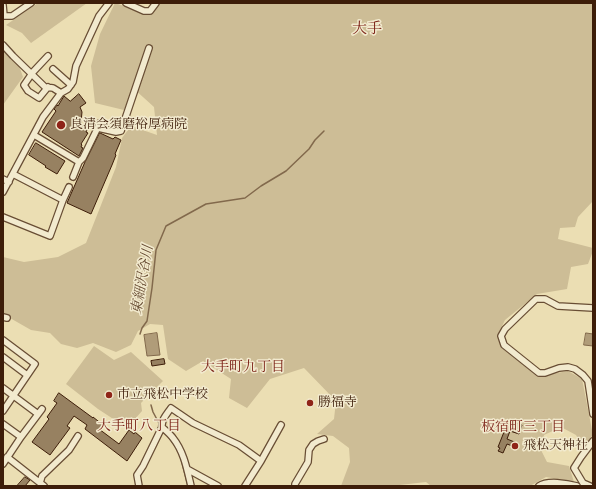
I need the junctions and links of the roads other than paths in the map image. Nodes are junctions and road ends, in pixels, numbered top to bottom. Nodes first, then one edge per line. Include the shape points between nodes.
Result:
1 (31, 3) edge
2 (109, 3) edge
3 (126, 3) edge
4 (156, 3) edge
5 (3, 5) edge
6 (3, 17) edge
7 (3, 45) edge
8 (150, 48) dead end
9 (48, 56) dead end
10 (53, 69) dead end
11 (32, 74) junction
12 (71, 85) junction
13 (48, 87) junction
14 (61, 93) junction
15 (34, 134) junction
16 (79, 162) junction
17 (13, 174) junction
18 (73, 177) dead end
19 (6, 181) edge
20 (69, 187) dead end
21 (3, 192) edge
22 (63, 200) junction
23 (3, 217) edge
24 (593, 308) edge
25 (3, 340) edge
26 (3, 358) edge
27 (27, 375) junction
28 (591, 381) edge
29 (3, 388) edge
30 (13, 396) junction
31 (42, 409) dead end
32 (3, 411) edge
33 (38, 414) junction
34 (593, 414) edge
35 (3, 424) edge
36 (281, 424) dead end
37 (161, 429) junction
38 (78, 436) dead end
39 (21, 437) junction
40 (324, 439) dead end
41 (593, 441) edge
42 (7, 457) junction
43 (261, 461) junction
44 (3, 464) edge
45 (187, 469) junction
46 (42, 484) edge
47 (246, 484) edge
48 (139, 486) edge
49 (191, 486) edge
50 (218, 486) edge
51 (253, 486) edge
52 (295, 486) edge
53 (539, 486) edge
54 (577, 486) edge
55 (590, 486) edge

1 - 6 street via 12,16
2 - 12 street via 98,16 76,66
3 - 4 street via 150,11
5 - 6 street
7 - 11 street
8 - 16 street via 120,131 99,126
9 - 11 street
10 - 12 street
11 - 13 street
11 - 13 street via 24,85 28,91 39,98
12 - 14 street
13 - 14 street
14 - 15 street
15 - 16 street
15 - 17 street
16 - 18 street
17 - 19 street
17 - 22 street
19 - 21 street
20 - 22 street
22 - 23 street via 50,236
24 - 28 street via 558,306 545,299 536,299 501,336 504,345 539,373 568,367
25 - 27 street via 35,364
26 - 27 street
27 - 30 street
28 - 34 street
29 - 30 street
30 - 32 street
30 - 33 street
31 - 33 street
33 - 39 street
35 - 39 street
36 - 43 street
37 - 43 street via 161,423 171,408 194,423 239,445
37 - 45 street via 173,437
37 - 48 street via 137,475
38 - 46 street via 42,476
39 - 42 street
40 - 52 street via 313,444 309,450 308,462
41 - 55 street via 574,468 583,483
42 - 44 street
42 - 46 street
43 - 47 street
45 - 49 street
45 - 50 street
47 - 51 street
53 - 54 street via 546,482

